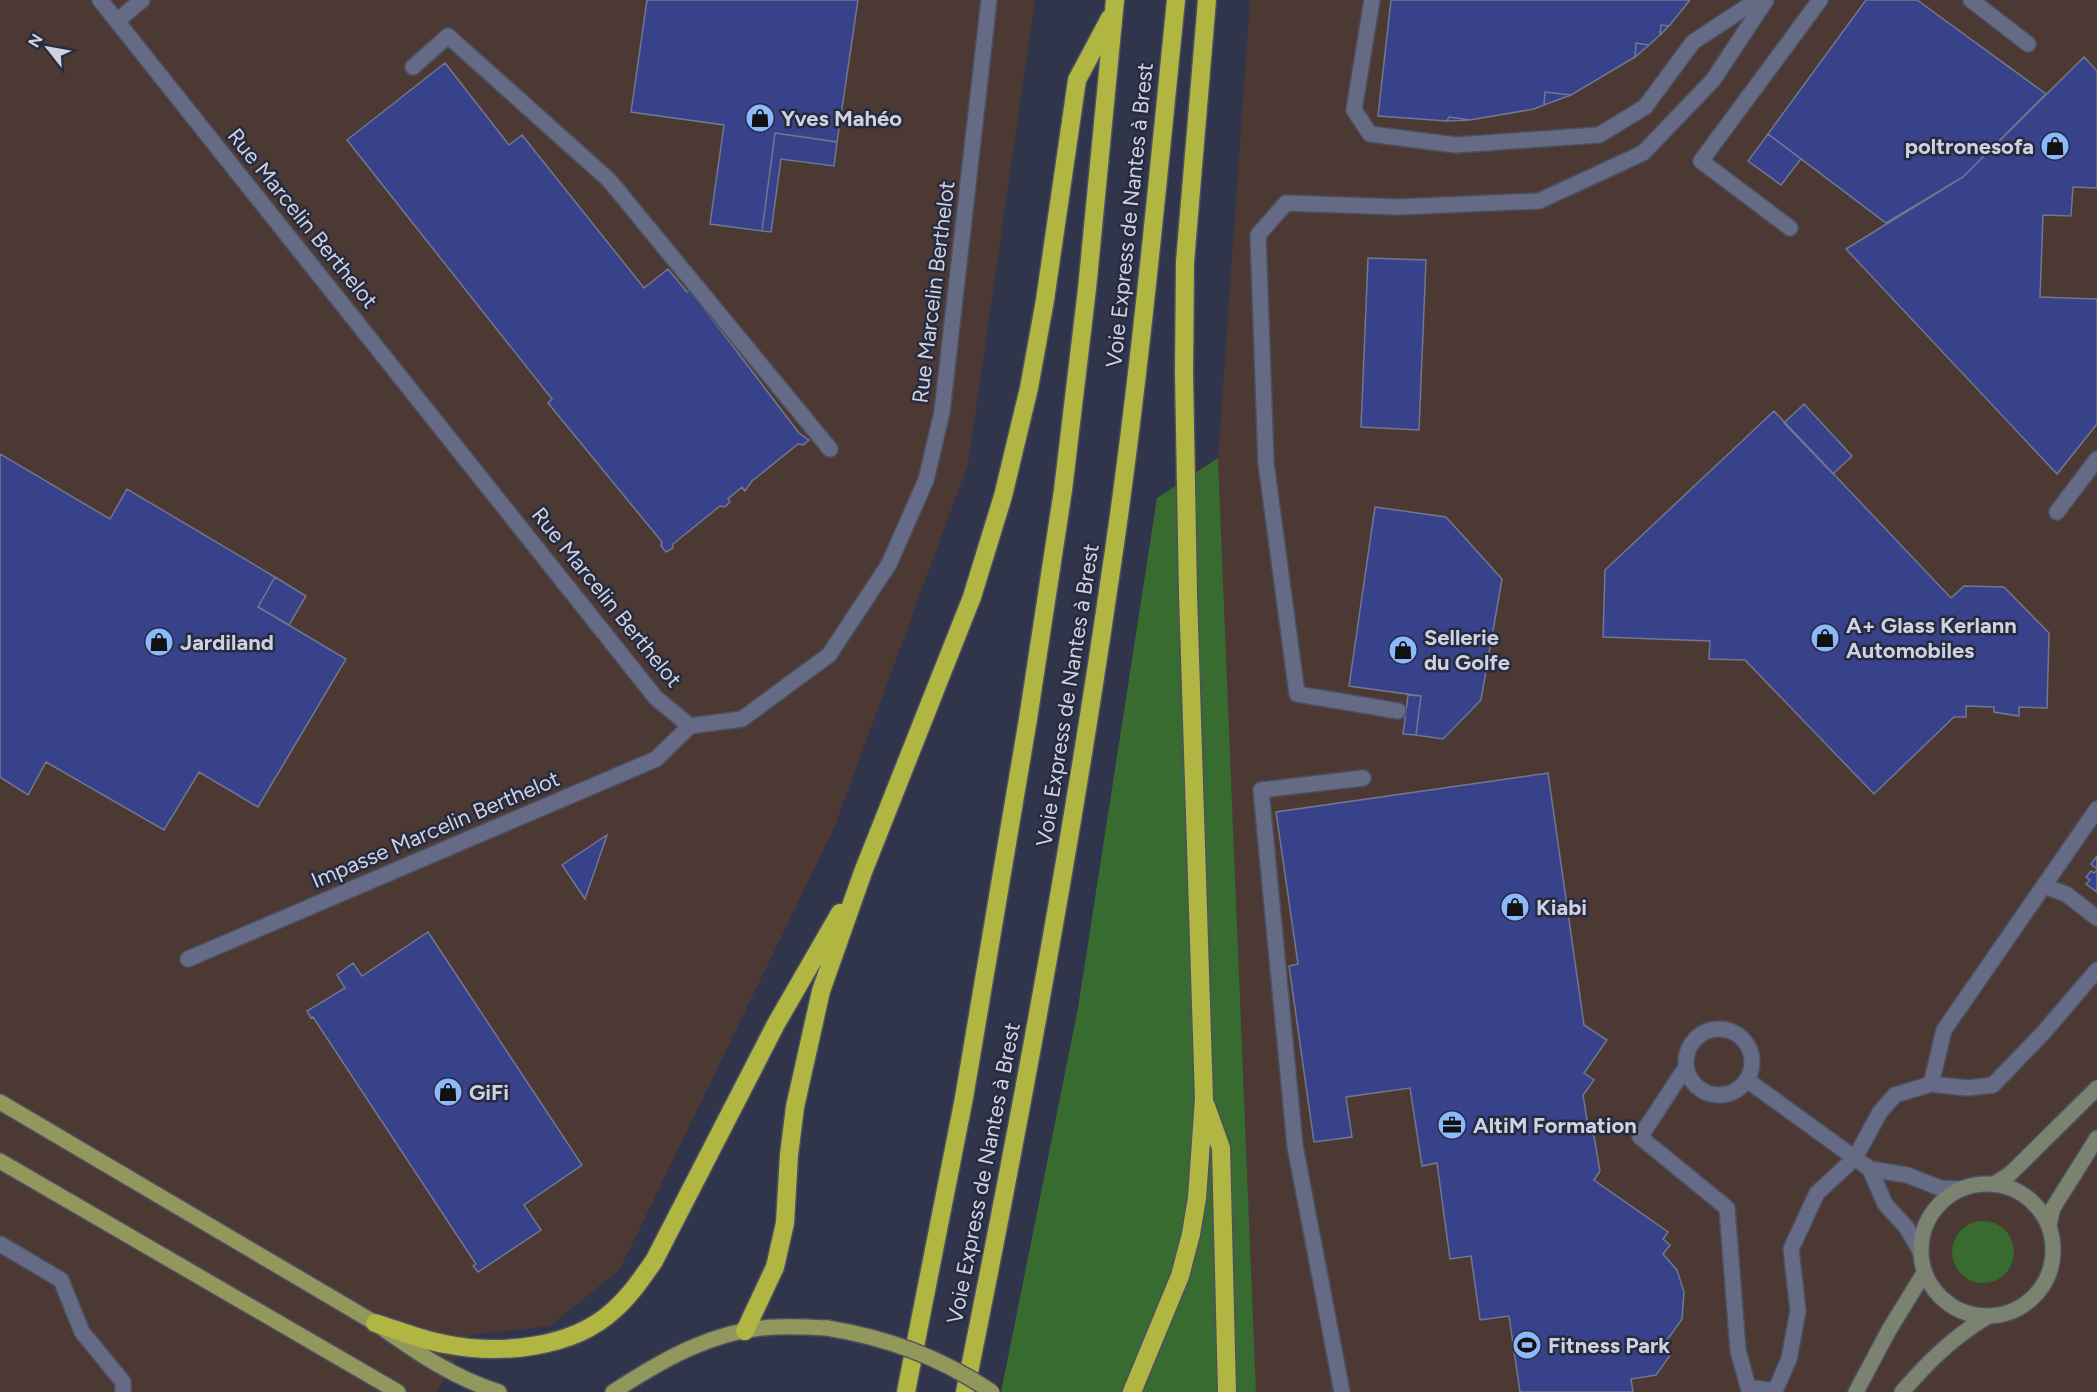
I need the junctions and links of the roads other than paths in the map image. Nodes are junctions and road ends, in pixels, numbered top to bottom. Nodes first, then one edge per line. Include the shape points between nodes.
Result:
1 (100, 0) edge
2 (142, 0) edge
3 (989, 0) edge
4 (1176, 0) edge
5 (1207, 0) edge
6 (1372, 0) edge
7 (1757, 0) edge
8 (1766, 0) edge
9 (1821, 0) edge
10 (1971, 0) edge
11 (1115, 5) edge
12 (117, 21) junction
13 (2028, 44) dead end
14 (413, 67) dead end
15 (1790, 228) dead end
16 (830, 449) dead end
17 (2097, 459) edge
18 (2057, 512) dead end
19 (1398, 711) dead end
20 (690, 726) junction
21 (1363, 778) dead end
22 (2097, 809) edge
23 (863, 872) junction
24 (2044, 886) junction
25 (2097, 918) edge
26 (188, 959) dead end
27 (2097, 970) edge
28 (1686, 1067) junction
29 (1747, 1080) junction
30 (1931, 1084) junction
31 (2097, 1088) edge
32 (1204, 1099) junction
33 (0, 1102) edge
34 (2097, 1138) edge
35 (1855, 1158) junction
36 (0, 1161) edge
37 (1870, 1169) junction
38 (1994, 1184) junction
39 (1961, 1189) junction
40 (2049, 1225) junction
41 (0, 1245) edge
42 (1920, 1251) junction
43 (1924, 1273) junction
44 (1988, 1317) junction
45 (375, 1323) junction
46 (745, 1331) junction
47 (1746, 1390) edge
48 (123, 1392) edge
49 (398, 1392) edge
50 (498, 1392) edge
51 (613, 1392) edge
52 (906, 1392) edge
53 (965, 1392) edge
54 (992, 1392) edge
55 (1132, 1392) edge
56 (1227, 1392) edge
57 (1342, 1392) edge
58 (1856, 1392) edge
59 (1902, 1392) edge

1 - 12 street, Rue Marcelin Berthelot
2 - 12 street
3 - 20 street, Rue Marcelin Berthelot via 942,412 926,480 889,564 829,655 742,719
4 - 53 highway, Voie Express de Nantes à Brest via 1145,299 1109,588 1063,881
5 - 32 highway via 1185,262 1184,362
6 - 7 street via 1354,110 1370,134 1456,145 1599,135 1646,107 1693,42
8 - 19 street via 1713,80 1643,153 1539,201 1398,207 1286,203 1258,235 1266,463 1297,694
9 - 15 street via 1701,161
10 - 13 street
11 - 23 highway via 1077,80 1045,300 1003,496 972,597
11 - 52 highway, Voie Express de Nantes à Brest via 1061,501 964,1098
12 - 20 street, Rue Marcelin Berthelot via 656,698
14 - 16 street via 448,36 609,180
17 - 18 street
20 - 26 street, Impasse Marcelin Berthelot via 656,759
21 - 57 street via 1261,790 1295,1146
22 - 24 street
23 - 45 highway via 776,1024 654,1261 613,1311 589,1328 563,1338 515,1348 444,1344
23 - 46 highway via 821,991 804,1059 789,1155 785,1223 775,1267
24 - 25 street via 2066,894
24 - 30 street via 1944,1030
27 - 30 street via 1993,1084 1967,1088
28 - 29 street via 1690,1079 1706,1093 1729,1094
28 - 29 street via 1688,1052 1698,1036 1707,1031 1726,1030 1736,1034 1750,1049 1752,1060
28 - 47 street via 1640,1137 1727,1208 1738,1350
29 - 35 street
30 - 35 street via 1895,1095 1880,1112
31 - 38 main road via 2010,1174
32 - 55 highway via 1191,1234 1180,1276
32 - 56 highway via 1221,1148
33 - 45 main road
34 - 40 main road via 2053,1208
35 - 37 street
35 - 47 street via 1817,1193 1791,1249 1798,1311 1789,1359 1775,1391
36 - 49 main road
37 - 39 street via 1907,1175 1940,1188
37 - 42 street via 1885,1204 1907,1228
38 - 39 main road
38 - 40 main road via 2027,1197
39 - 42 main road via 1931,1214
40 - 44 main road via 2053,1261 2043,1287 2023,1306 2006,1315
41 - 48 street via 61,1280 82,1332 123,1382
42 - 43 main road
43 - 44 main road via 1934,1291 1949,1305 1967,1314
43 - 58 main road
44 - 59 main road via 1962,1332
45 - 50 main road via 431,1363
46 - 51 main road via 683,1350
46 - 54 main road, bridge via 827,1328 866,1334 938,1359

